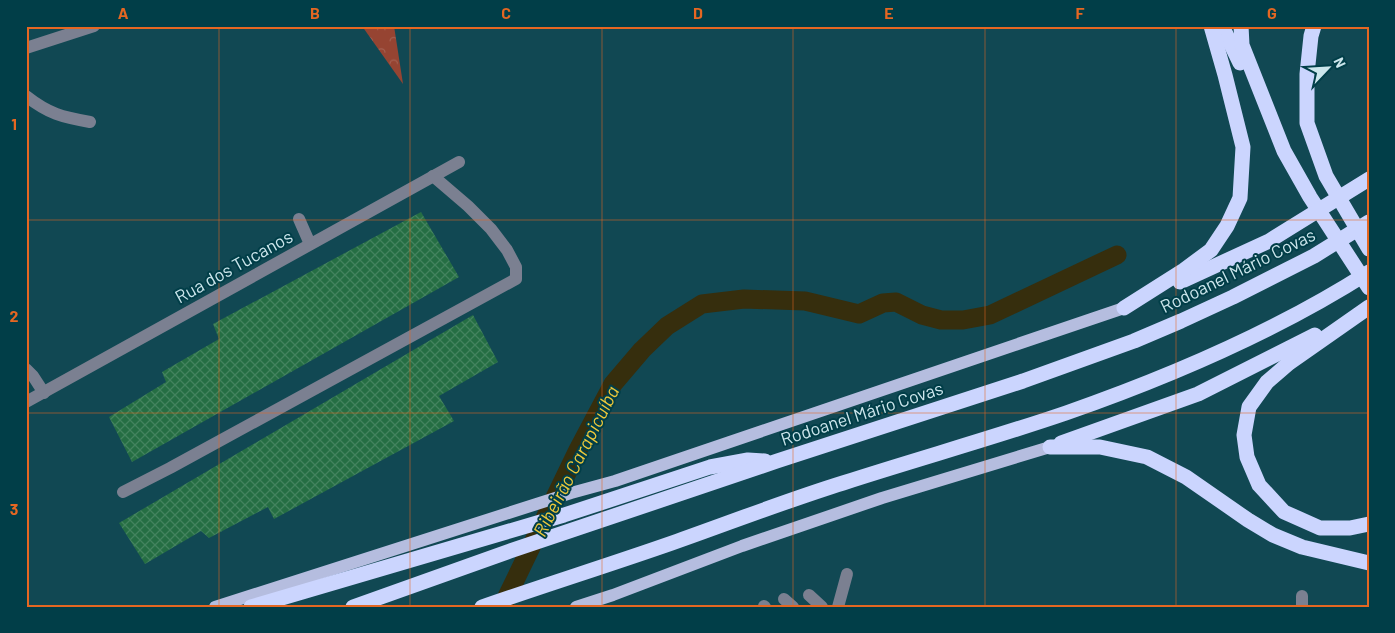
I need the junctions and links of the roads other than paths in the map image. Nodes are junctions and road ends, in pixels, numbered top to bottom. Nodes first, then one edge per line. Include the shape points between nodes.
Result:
1 (94, 26) edge
2 (1211, 26) edge
3 (1222, 26) edge
4 (1241, 26) edge
5 (1314, 26) edge
6 (26, 48) edge
7 (26, 96) edge
8 (90, 122) dead end
9 (1284, 151) junction
10 (459, 162) dead end
11 (433, 176) junction
12 (1369, 179) edge
13 (298, 219) dead end
14 (1369, 222) edge
15 (310, 244) junction
16 (1369, 248) edge
17 (1369, 272) edge
18 (1369, 288) edge
19 (1124, 308) junction
20 (1367, 308) edge
21 (26, 369) edge
22 (44, 392) junction
23 (26, 402) edge
24 (1050, 447) junction
25 (777, 461) junction
26 (123, 492) dead end
27 (1369, 524) edge
28 (1369, 563) edge
29 (848, 574) dead end
30 (809, 595) dead end
31 (487, 605) edge
32 (215, 607) edge
33 (251, 607) edge
34 (353, 607) edge
35 (576, 607) edge
36 (822, 607) edge
37 (838, 607) edge

1 - 6 street
2 - 19 highway via 1243,147 1240,198 1228,226 1211,250
3 - 9 highway
4 - 9 highway via 1242,45
5 - 16 highway via 1307,74 1307,123 1326,176
7 - 8 street via 58,115
9 - 18 highway
10 - 11 street, Rua dos Tucanos
11 - 15 street, Rua dos Tucanos
11 - 26 street via 491,229 516,267 516,279
12 - 19 highway via 1269,240
13 - 15 street
14 - 25 highway, Rodoanel Mário Covas via 1314,256 1134,341 1023,381
15 - 22 street, Rua dos Tucanos
17 - 31 highway via 1215,355 1066,413 790,500
19 - 32 main road via 625,478
20 - 24 highway via 1198,394
20 - 27 highway via 1288,363 1267,382 1249,408 1244,435 1247,457 1259,485 1284,512 1320,528
21 - 22 street
22 - 23 street, Rua dos Tucanos
24 - 28 highway via 1100,447 1147,457 1186,477 1273,535
24 - 35 main road via 882,498
25 - 33 highway via 748,460 710,467 564,515
25 - 34 highway, Rodoanel Mário Covas
29 - 37 street
30 - 36 street

